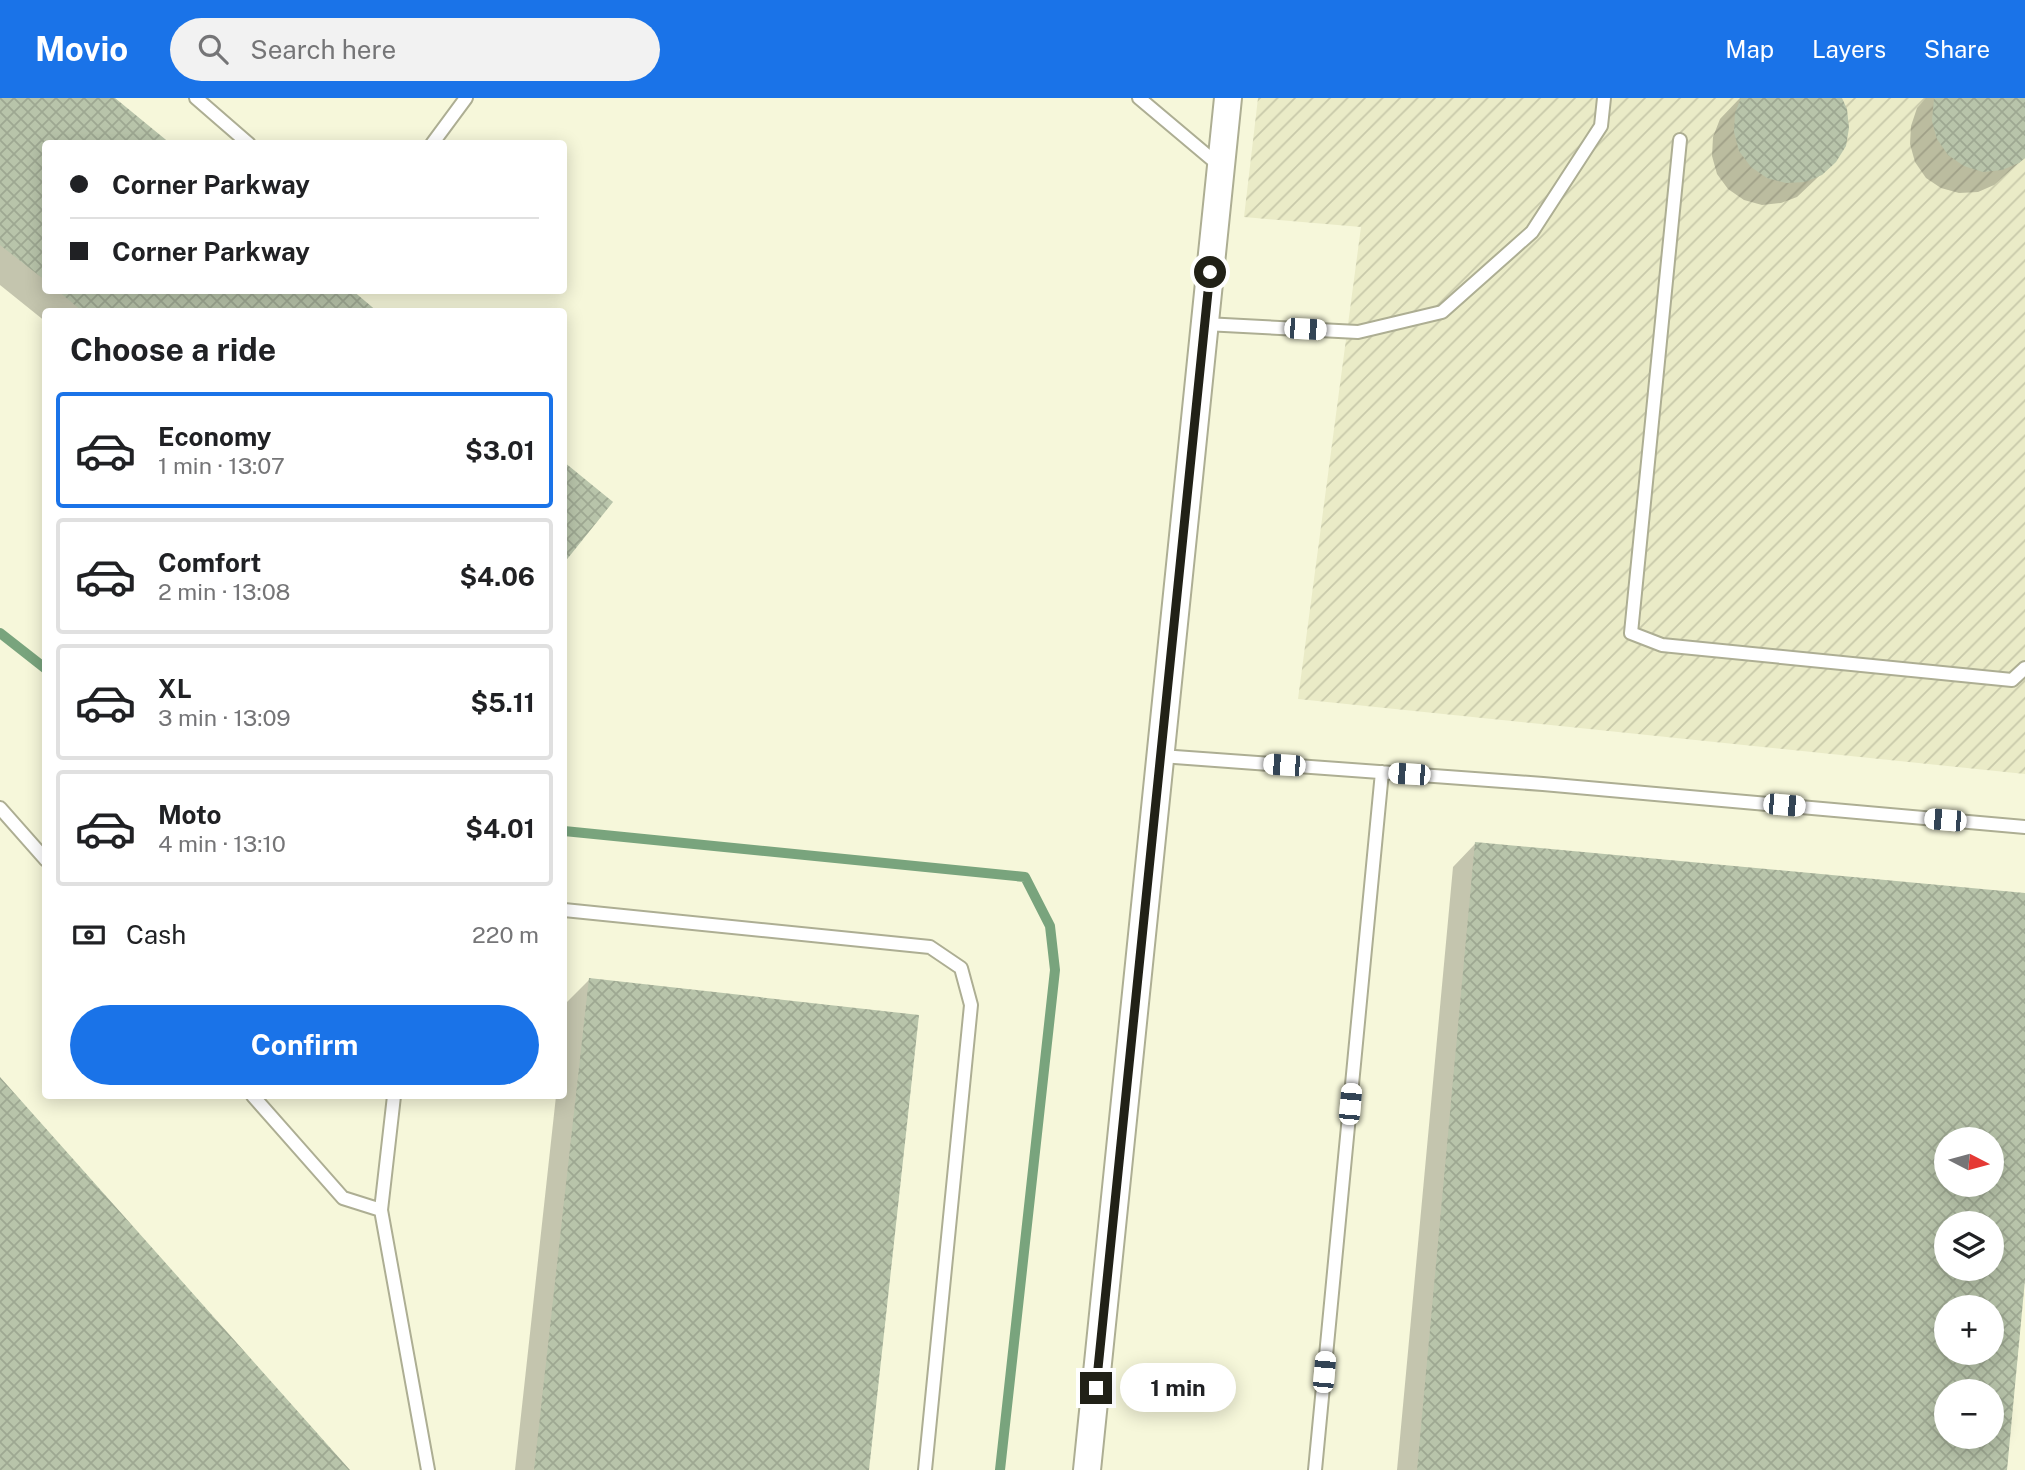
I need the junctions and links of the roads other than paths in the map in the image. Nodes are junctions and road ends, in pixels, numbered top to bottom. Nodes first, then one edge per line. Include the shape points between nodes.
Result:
1 (196, 98) edge
2 (466, 98) edge
3 (1139, 98) edge
4 (1228, 98) edge
5 (1604, 98) edge
6 (244, 140) edge
7 (435, 140) edge
8 (1680, 140) dead end
9 (1221, 167) junction
10 (1205, 324) junction
11 (2025, 668) edge
12 (1161, 756) junction
13 (1382, 772) junction
14 (0, 808) edge
15 (2025, 827) edge
16 (42, 855) edge
17 (567, 910) edge
18 (256, 1099) edge
19 (394, 1099) edge
20 (381, 1210) junction
21 (428, 1470) edge
22 (925, 1470) edge
23 (1087, 1470) edge
24 (1315, 1470) edge

1 - 6 lane
2 - 7 lane
3 - 9 lane
4 - 9 street
5 - 10 lane via 1601,126 1532,232 1442,312 1358,332
8 - 11 lane via 1632,633 1662,645 2012,680
9 - 10 street
10 - 12 street
12 - 13 lane
12 - 23 street
13 - 15 lane
13 - 24 lane
14 - 16 lane
17 - 22 lane via 930,947 961,968 971,1005
18 - 20 lane via 343,1198
19 - 20 lane
20 - 21 lane

